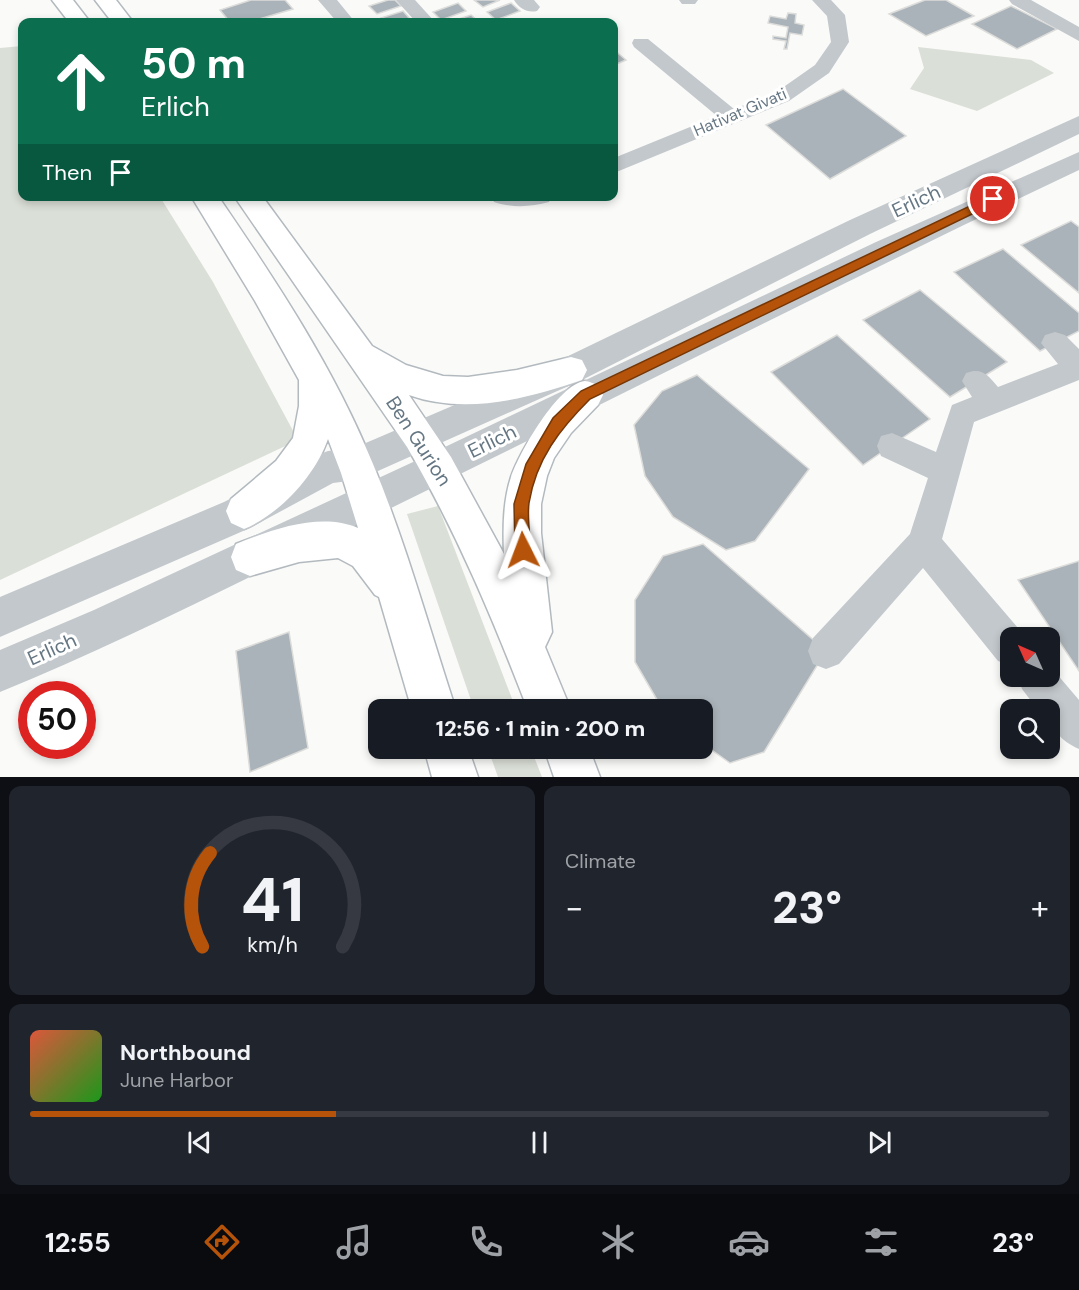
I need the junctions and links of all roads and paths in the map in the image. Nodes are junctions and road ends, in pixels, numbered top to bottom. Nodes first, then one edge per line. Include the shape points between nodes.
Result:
1 (62, 0) edge
2 (105, 0) edge
3 (327, 0) edge
4 (405, 0) edge
5 (821, 0) edge
6 (1018, 0) edge
7 (76, 18) edge
8 (119, 18) edge
9 (343, 18) edge
10 (422, 18) edge
11 (1079, 35) edge
12 (641, 43) dead end
13 (730, 116) junction
14 (1079, 124) edge
15 (1079, 159) edge
16 (618, 164) edge
17 (207, 201) edge
18 (251, 201) edge
19 (1055, 343) dead end
20 (353, 345) junction
21 (1079, 368) edge
22 (312, 373) junction
23 (578, 383) junction
24 (419, 435) junction
25 (892, 446) dead end
26 (356, 464) junction
27 (439, 467) junction
28 (945, 471) junction
29 (368, 500) junction
30 (244, 511) junction
31 (924, 543) junction
32 (250, 556) junction
33 (398, 593) junction
34 (0, 617) edge
35 (1000, 635) edge
36 (826, 651) dead end
37 (0, 671) edge
38 (1044, 687) edge
39 (544, 692) edge
40 (431, 699) edge
41 (1079, 730) edge
42 (449, 759) edge
43 (570, 759) edge
44 (455, 777) edge
45 (577, 777) edge

1 - 7 main road
2 - 8 main road
3 - 9 street
4 - 10 street
5 - 13 street, Hativat Givati via 836,15 840,42 822,69 782,97
6 - 11 street
12 - 13 street
13 - 16 street, Hativat Givati
14 - 23 street, Erlich via 860,227
15 - 23 street, Erlich via 886,249
17 - 22 main road
18 - 20 main road, Ben Gurion
19 - 21 street
20 - 23 main road via 399,377 444,392
20 - 24 main road, Ben Gurion
21 - 28 street via 984,392 962,414
22 - 26 main road
22 - 30 main road via 316,397 314,428 306,451 279,484
23 - 24 street, Erlich
23 - 27 street, Erlich
23 - 39 main road via 543,444 521,504 522,539
24 - 26 street, Erlich
24 - 27 main road, Ben Gurion
25 - 28 street
26 - 29 main road
26 - 30 street, Erlich via 328,468
27 - 29 street, Erlich
27 - 39 main road, Ben Gurion via 487,556
28 - 31 street
29 - 32 street, Erlich
29 - 33 main road
30 - 34 street, Erlich
31 - 35 street
31 - 36 street
32 - 33 main road via 306,543 348,542 380,567
32 - 37 street, Erlich
33 - 40 main road
38 - 41 street
42 - 44 main road
43 - 45 main road

